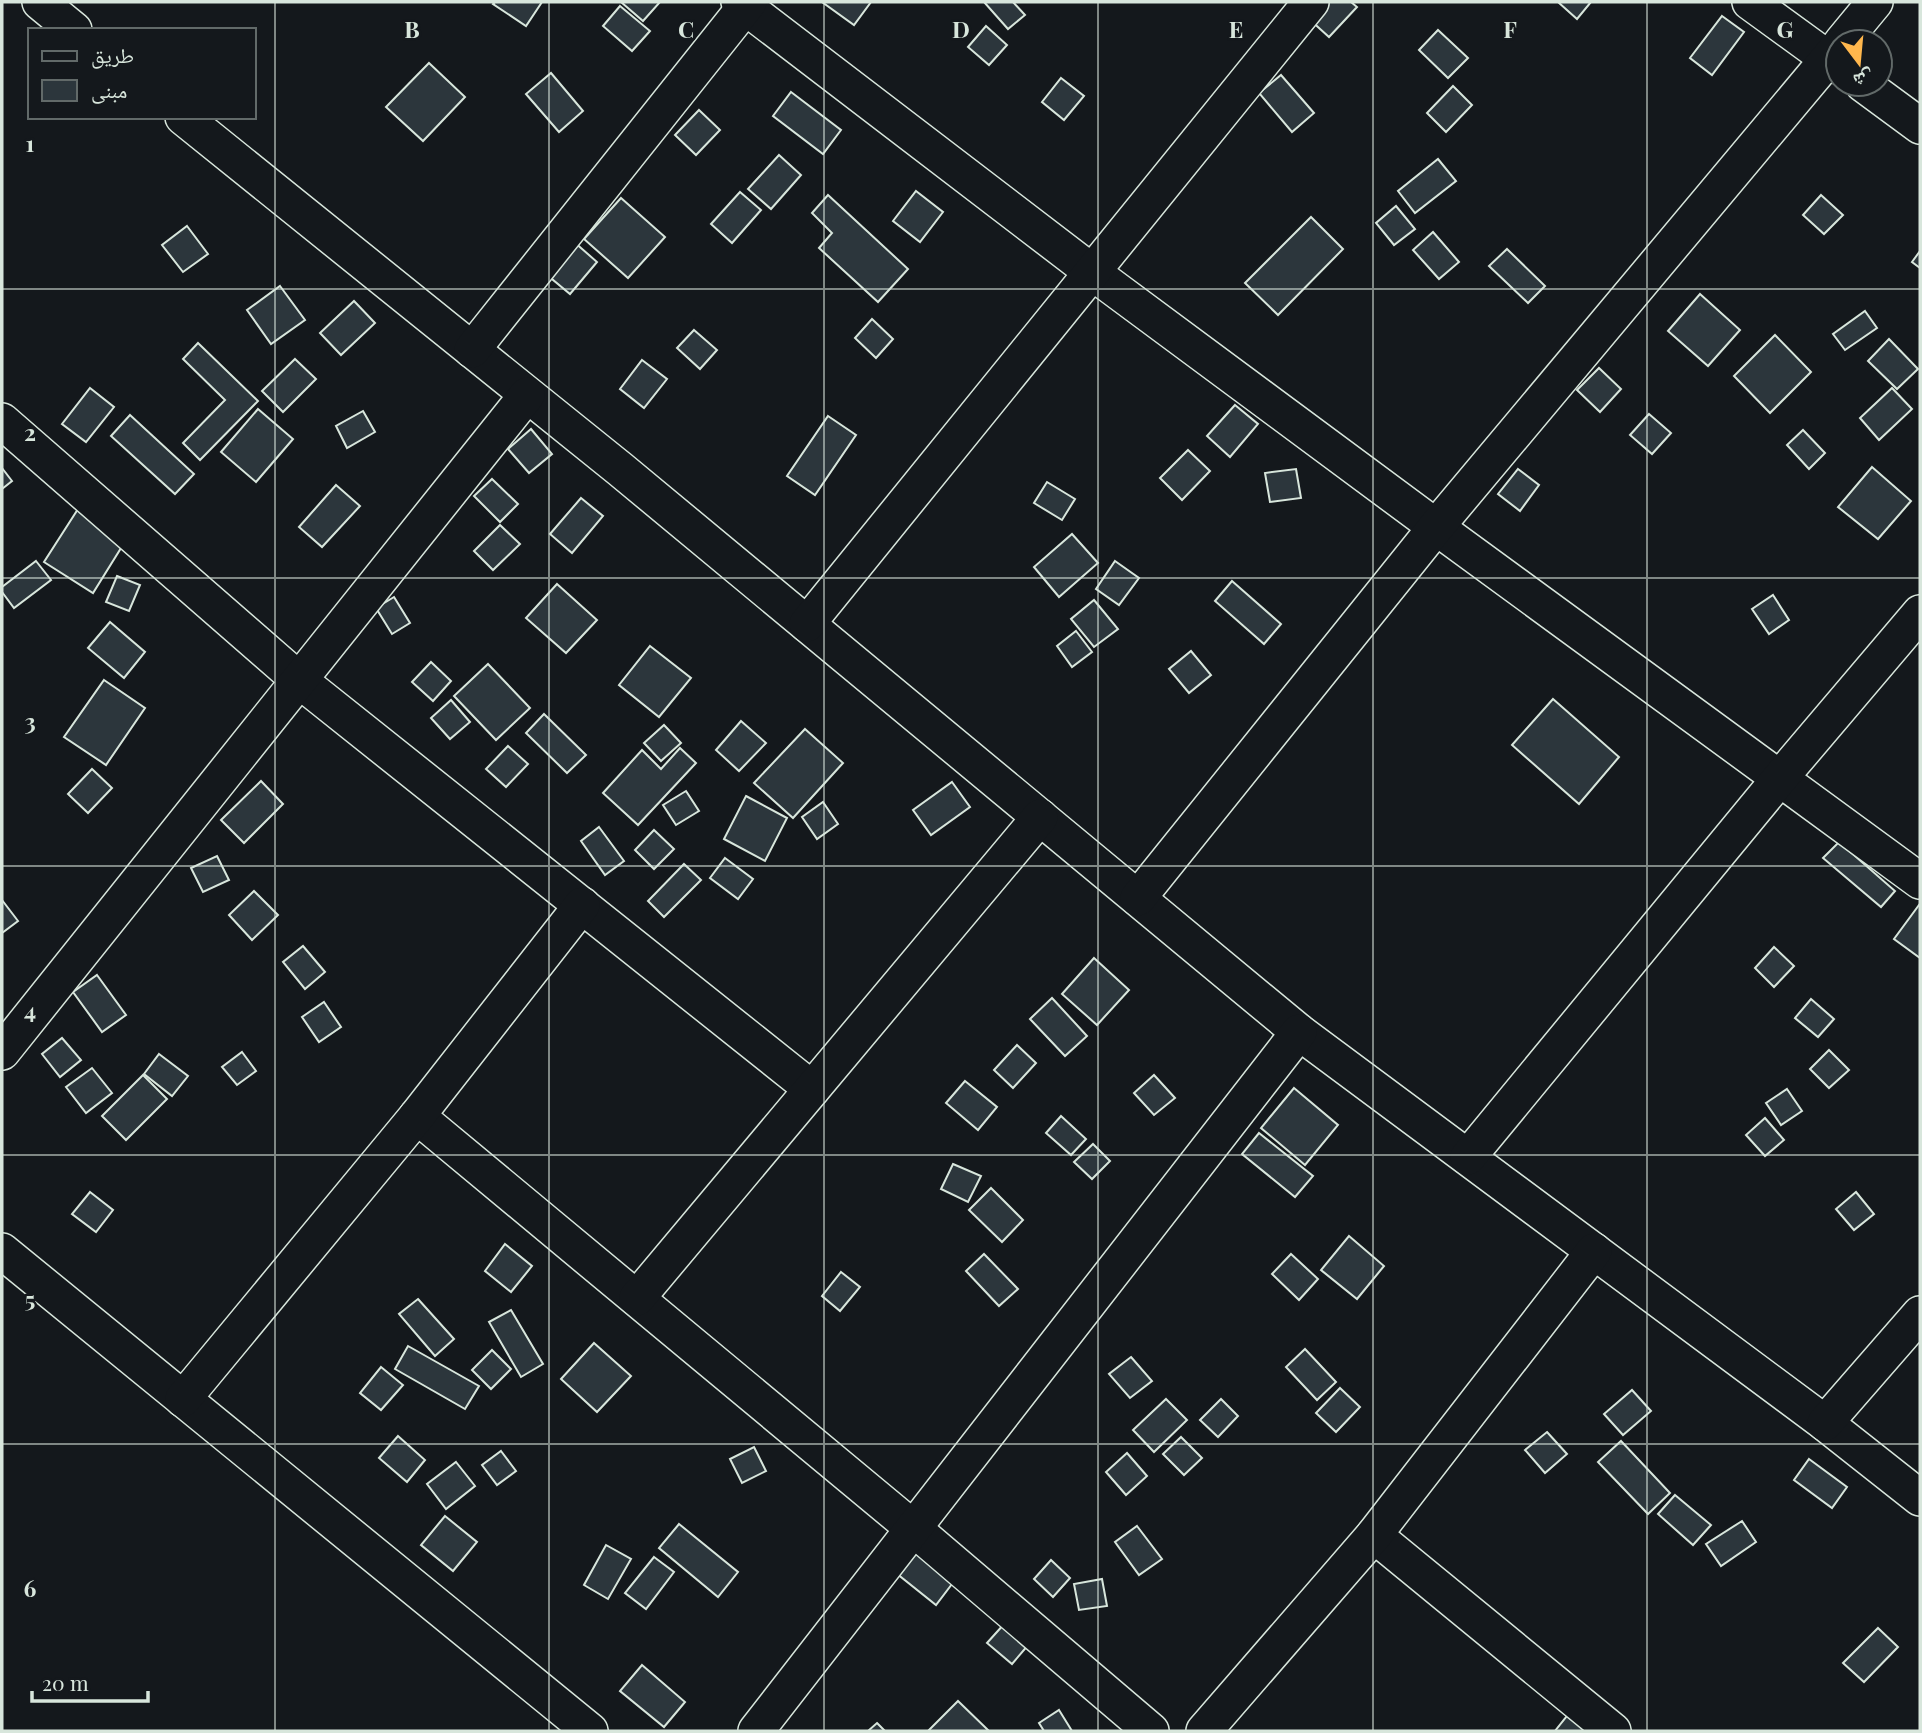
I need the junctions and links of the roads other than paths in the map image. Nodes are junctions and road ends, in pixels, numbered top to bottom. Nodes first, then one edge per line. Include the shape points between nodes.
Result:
1 (40, 2) edge
2 (1311, 2) edge
3 (1750, 2) edge
4 (1875, 2) edge
5 (744, 3) edge
6 (72, 28) edge
7 (1856, 28) edge
8 (1824, 45) edge
9 (1824, 68) edge
10 (1882, 98) edge
11 (185, 119) edge
12 (1920, 126) edge
13 (1092, 272) junction
14 (472, 351) junction
15 (527, 395) junction
16 (2, 421) edge
17 (1436, 527) junction
18 (1920, 613) edge
19 (807, 624) junction
20 (299, 680) junction
21 (1780, 778) junction
22 (1040, 817) junction
23 (1920, 881) edge
24 (1138, 898) junction
25 (582, 905) junction
26 (1299, 1032) junction
27 (2, 1052) edge
28 (812, 1089) junction
29 (417, 1116) junction
30 (1468, 1157) junction
31 (2, 1251) edge
32 (1594, 1251) junction
33 (637, 1298) junction
34 (1920, 1314) edge
35 (183, 1399) junction
36 (1825, 1423) junction
37 (1920, 1498) edge
38 (914, 1528) junction
39 (1374, 1535) junction
40 (1604, 1729) edge
41 (590, 1731) edge
42 (756, 1731) edge
43 (1151, 1731) edge
44 (1204, 1731) edge

1 - 6 street
2 - 13 street
3 - 8 street
4 - 7 street
5 - 13 street
5 - 14 street
9 - 17 street
10 - 12 street
11 - 14 street
13 - 17 street
13 - 19 street
14 - 15 street
15 - 19 street
15 - 20 street
16 - 20 street
17 - 21 street
17 - 24 street
18 - 21 street
19 - 22 street
20 - 25 street
20 - 27 street
21 - 23 street
21 - 30 street
22 - 24 street
22 - 28 street
24 - 26 street
25 - 28 street
25 - 29 street
26 - 30 street
26 - 38 street
28 - 33 street
29 - 33 street
29 - 35 street
30 - 32 street
31 - 35 street
32 - 36 street
32 - 39 street
33 - 38 street
34 - 36 street
35 - 41 street
36 - 37 street
38 - 42 street
38 - 43 street
39 - 40 street
39 - 44 street

